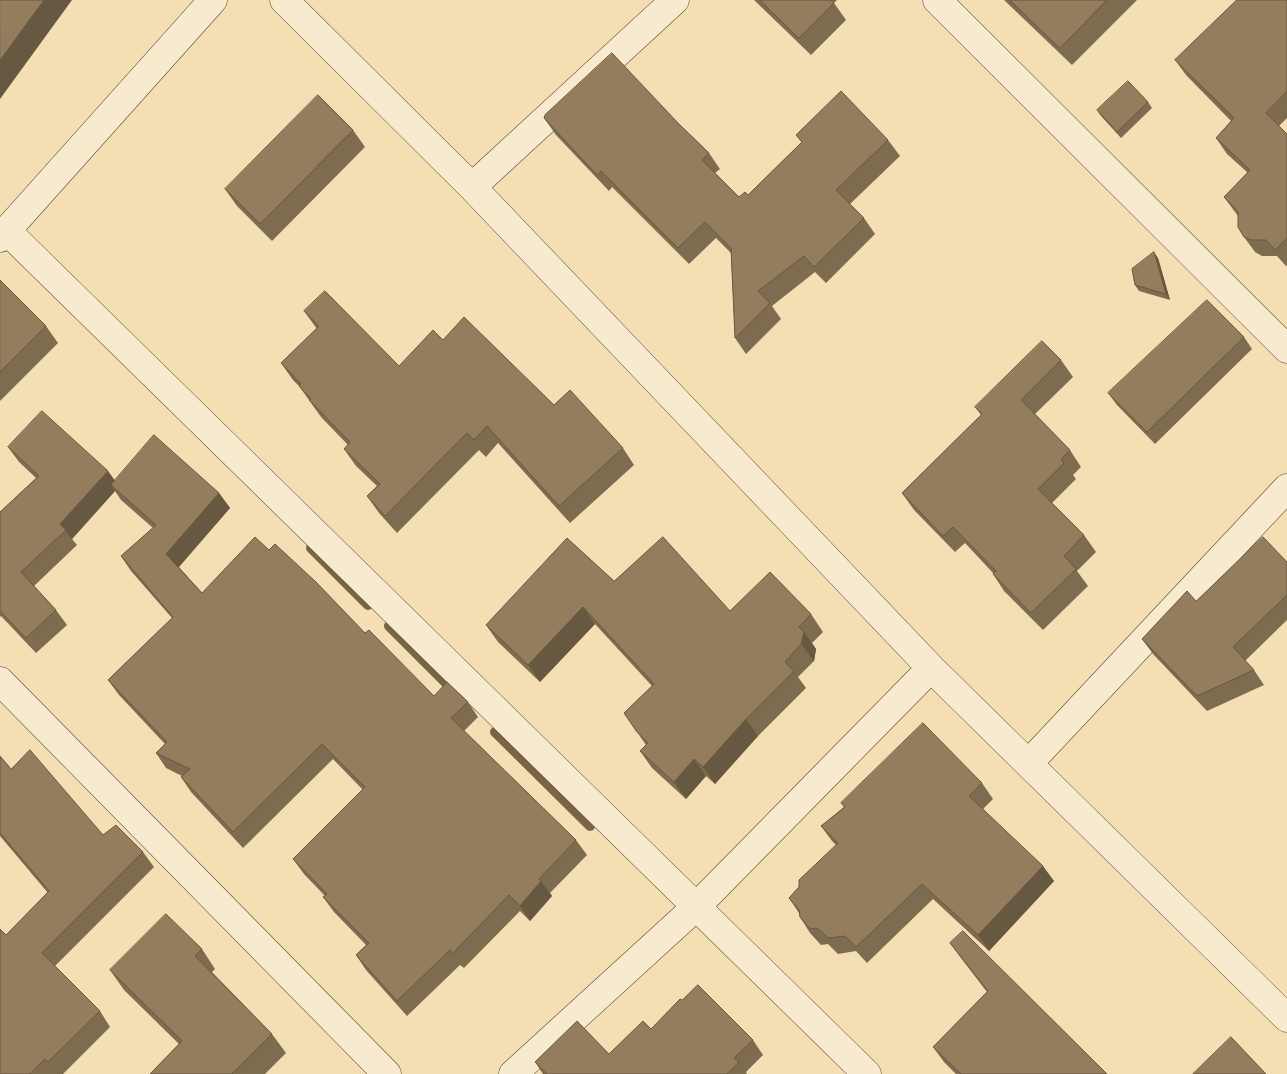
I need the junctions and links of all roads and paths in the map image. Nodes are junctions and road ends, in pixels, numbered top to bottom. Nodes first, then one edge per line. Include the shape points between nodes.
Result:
1 (213, 0) edge
2 (284, 0) edge
3 (675, 0) edge
4 (937, 0) edge
5 (472, 187) junction
6 (4, 235) edge
7 (1287, 349) edge
8 (1287, 488) edge
9 (931, 668) junction
10 (0, 681) edge
11 (1029, 763) junction
12 (697, 906) junction
13 (1287, 1018) edge
14 (387, 1074) edge
15 (512, 1074) edge
16 (867, 1074) edge

1 - 6 street
2 - 5 street
3 - 5 street
4 - 7 street
5 - 9 street
6 - 12 street
8 - 11 street
9 - 11 street
9 - 12 street
10 - 14 street
11 - 13 street
12 - 15 street
12 - 16 street

